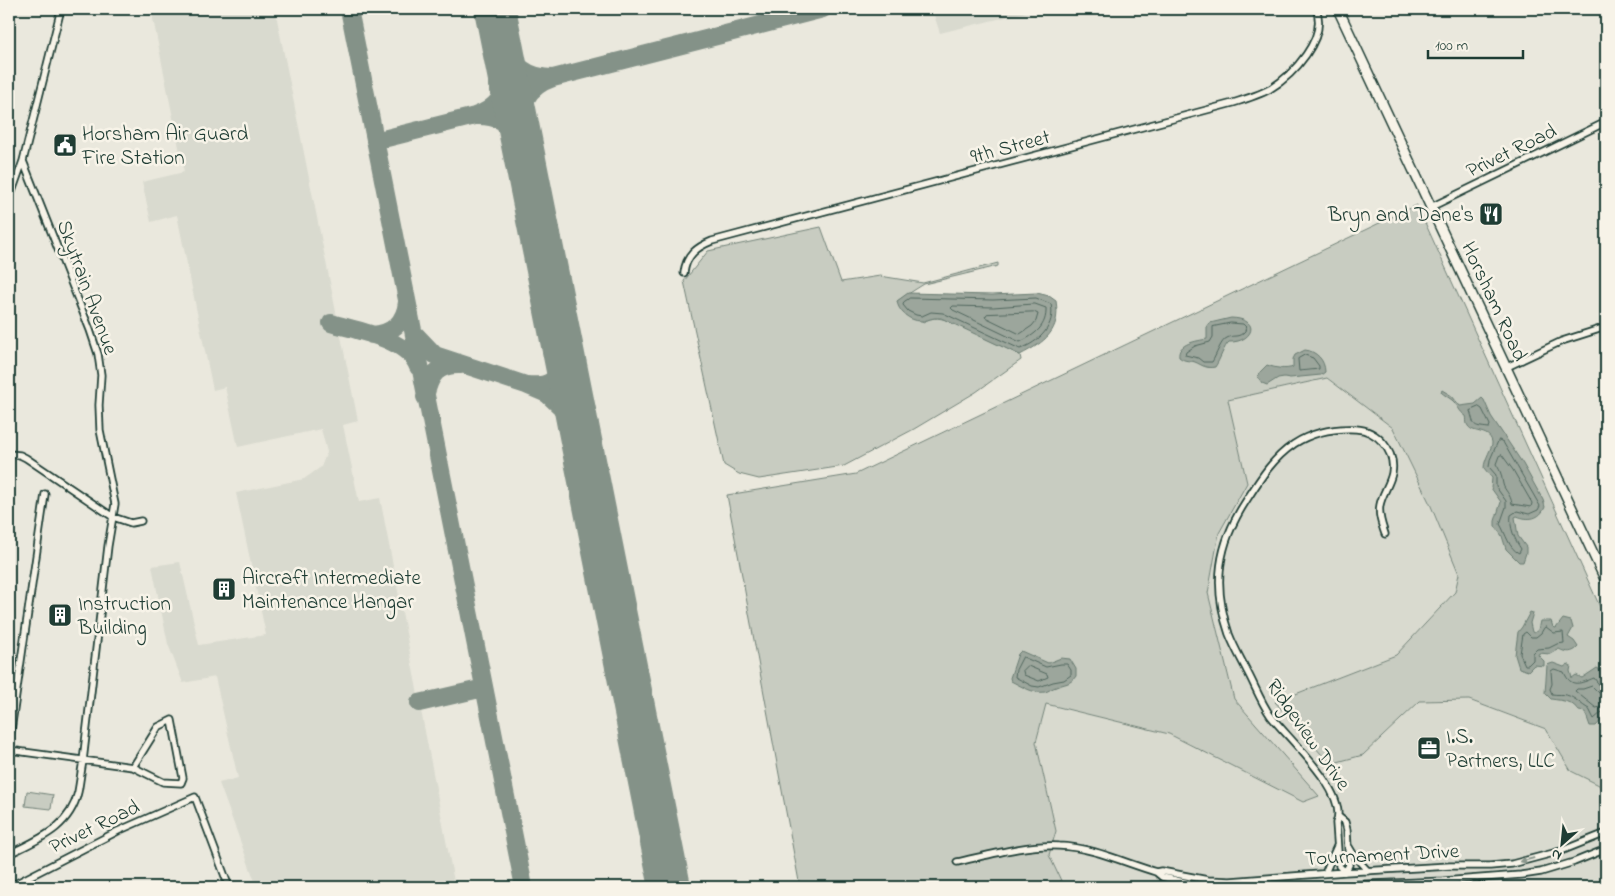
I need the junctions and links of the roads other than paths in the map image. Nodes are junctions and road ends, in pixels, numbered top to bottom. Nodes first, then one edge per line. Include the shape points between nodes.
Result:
1 (61, 9) edge
2 (1316, 9) edge
3 (1338, 9) edge
4 (1606, 122) edge
5 (22, 161) junction
6 (9, 200) edge
7 (1431, 207) junction
8 (684, 273) dead end
9 (1606, 327) edge
10 (1507, 367) junction
11 (9, 454) edge
12 (45, 494) dead end
13 (113, 517) junction
14 (141, 521) dead end
15 (1385, 534) dead end
16 (1606, 581) edge
17 (9, 744) edge
18 (9, 750) edge
19 (83, 761) junction
20 (133, 767) junction
21 (1339, 817) junction
22 (1606, 833) edge
23 (1338, 844) junction
24 (1348, 845) junction
25 (1606, 849) edge
26 (9, 854) edge
27 (956, 862) dead end
28 (1368, 871) junction
29 (1156, 872) junction
30 (1345, 872) junction
31 (1325, 873) junction
32 (9, 887) edge
33 (229, 887) edge
34 (1205, 887) edge
35 (1299, 887) edge

1 - 5 street
2 - 8 street, 9th Street via 1319,16 1313,42 1302,60 1279,82 1254,96 712,241 691,253
3 - 7 main road, Horsham Road
4 - 7 street, Privet Road
5 - 6 street
5 - 13 street, Skytrain Avenue via 98,354 100,430 115,504
7 - 10 main road, Horsham Road
9 - 10 street via 1562,342
10 - 16 main road, Horsham Road
11 - 13 street via 26,458
12 - 17 street
13 - 14 street via 131,523
13 - 19 street, Skytrain Avenue
15 - 21 street, Ridgeview Drive via 1380,506 1392,472 1391,456 1385,444 1373,434 1360,429 1338,428 1294,444 1270,464 1236,517 1224,543 1219,573 1221,606 1244,664 1269,713 1323,777 1338,806
18 - 19 street
19 - 20 street
19 - 26 street, Skytrain Avenue via 77,796 64,820 48,835
20 - 20 street via 158,727 172,720 183,778 181,783 163,782
21 - 23 street, Ridgeview Drive via 1336,823
21 - 24 street, Ridgeview Drive via 1345,822
22 -> 28 street, Tournament Drive via 1561,851 1512,864
23 - 30 street, Ridgeview Drive via 1339,866
23 - 31 street
24 - 28 street via 1354,857
24 - 30 street, Ridgeview Drive via 1349,865
25 - 35 street, Tournament Drive via 1574,862 1521,875
27 - 29 street, Tournament Drive via 1020,849 1060,846 1114,858
28 - 30 street, Tournament Drive
29 - 31 street, Tournament Drive via 1230,881
29 - 34 street, Tournament Drive via 1162,877
30 - 31 street, Tournament Drive
32 - 33 street, Privet Road via 118,831 195,797

